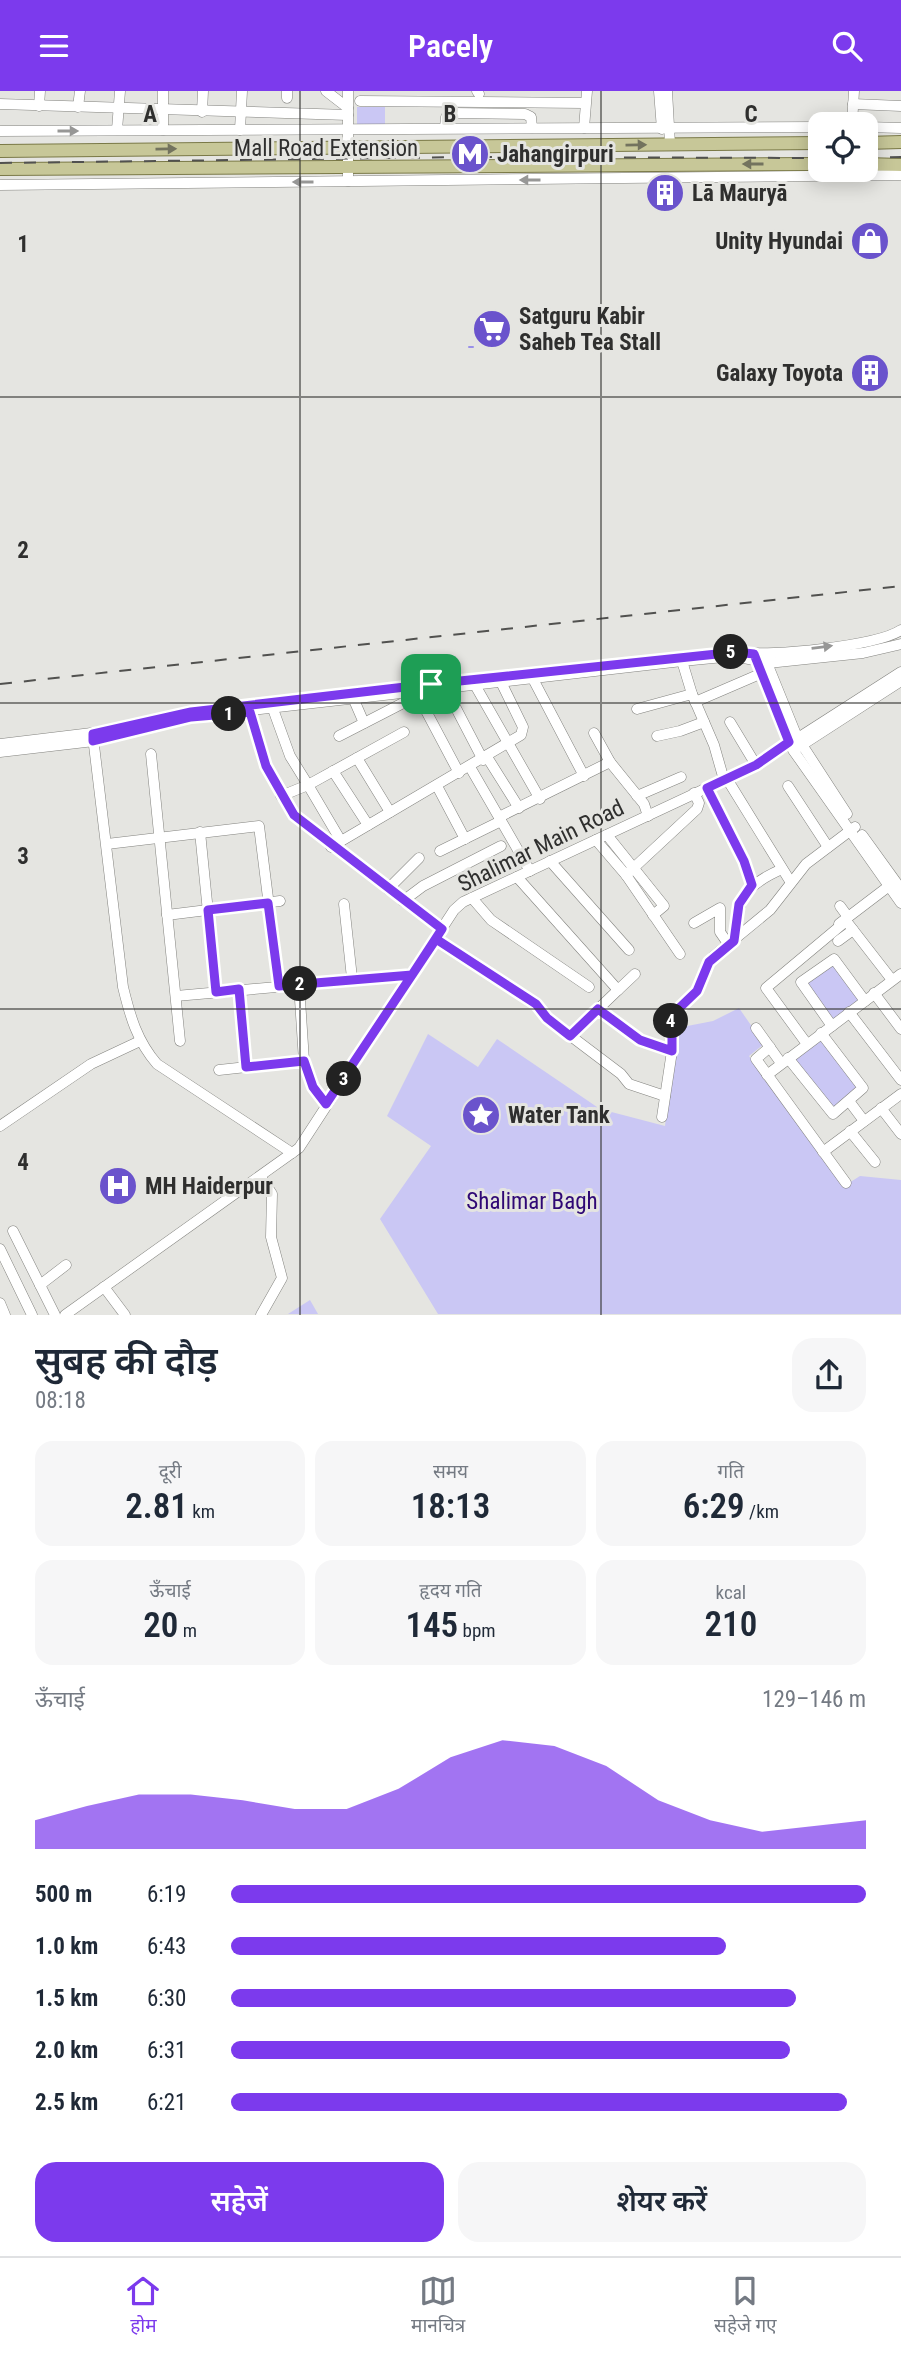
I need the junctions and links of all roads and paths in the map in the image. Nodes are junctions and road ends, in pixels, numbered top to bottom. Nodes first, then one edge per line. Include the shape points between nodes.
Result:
1 (40, 91) edge
2 (79, 91) edge
3 (120, 91) edge
4 (163, 91) edge
5 (203, 91) edge
6 (242, 91) edge
7 (326, 91) edge
8 (348, 91) edge
9 (587, 91) edge
10 (659, 91) edge
11 (667, 91) edge
12 (853, 91) edge
13 (412, 96) edge
14 (360, 101) dead end
15 (584, 103) junction
16 (0, 104) edge
17 (853, 104) junction
18 (39, 106) junction
19 (901, 106) edge
20 (78, 107) junction
21 (118, 109) junction
22 (161, 110) junction
23 (201, 112) junction
24 (348, 112) junction
25 (853, 112) edge
26 (239, 113) junction
27 (808, 127) edge
28 (878, 127) edge
29 (445, 128) junction
30 (532, 128) junction
31 (584, 128) junction
32 (901, 128) edge
33 (348, 129) junction
34 (666, 129) junction
35 (117, 130) junction
36 (163, 130) junction
37 (240, 130) junction
38 (0, 131) edge
39 (901, 142) edge
40 (808, 143) edge
41 (878, 143) edge
42 (670, 144) junction
43 (348, 147) junction
44 (0, 151) edge
45 (808, 164) edge
46 (599, 166) junction
47 (878, 167) edge
48 (0, 169) edge
49 (179, 169) junction
50 (898, 172) edge
51 (878, 173) edge
52 (808, 174) edge
53 (348, 175) junction
54 (599, 179) junction
55 (180, 183) junction
56 (0, 184) edge
57 (901, 630) edge
58 (901, 644) edge
59 (761, 659) junction
60 (682, 661) junction
61 (901, 672) edge
62 (760, 674) junction
63 (533, 679) junction
64 (901, 681) edge
65 (501, 682) junction
66 (475, 685) junction
67 (446, 689) junction
68 (413, 693) junction
69 (694, 698) junction
70 (354, 700) junction
71 (274, 709) junction
72 (637, 709) dead end
73 (250, 712) junction
74 (704, 722) junction
75 (730, 722) dead end
76 (364, 723) junction
77 (404, 732) dead end
78 (594, 733) dead end
79 (339, 736) dead end
80 (657, 736) dead end
81 (93, 737) junction
82 (0, 744) edge
83 (508, 744) junction
84 (795, 744) junction
85 (0, 752) edge
86 (151, 754) dead end
87 (357, 758) junction
88 (485, 758) junction
89 (610, 762) junction
90 (756, 765) junction
91 (470, 767) junction
92 (333, 771) junction
93 (459, 773) junction
94 (584, 776) junction
95 (681, 777) dead end
96 (725, 780) junction
97 (308, 785) junction
98 (437, 786) junction
99 (788, 786) dead end
100 (707, 788) junction
101 (695, 793) junction
102 (281, 796) junction
103 (637, 796) junction
104 (540, 799) junction
105 (519, 808) junction
106 (390, 812) junction
107 (648, 816) junction
108 (500, 819) junction
109 (368, 825) junction
110 (853, 829) junction
111 (200, 832) junction
112 (607, 835) junction
113 (159, 837) junction
114 (465, 839) junction
115 (596, 840) junction
116 (107, 844) junction
117 (336, 844) junction
118 (501, 846) dead end
119 (828, 847) junction
120 (440, 851) dead end
121 (419, 858) dead end
122 (550, 861) junction
123 (635, 866) junction
124 (782, 869) junction
125 (530, 871) junction
126 (626, 874) junction
127 (517, 877) junction
128 (790, 881) junction
129 (752, 885) junction
130 (888, 886) junction
131 (901, 889) edge
132 (388, 890) junction
133 (472, 898) junction
134 (281, 901) dead end
135 (403, 901) junction
136 (268, 903) junction
137 (901, 903) edge
138 (344, 904) dead end
139 (840, 906) dead end
140 (208, 910) junction
141 (167, 915) junction
142 (653, 915) junction
143 (848, 917) junction
144 (694, 923) dead end
145 (442, 929) junction
146 (853, 930) junction
147 (436, 939) junction
148 (838, 941) dead end
149 (732, 943) junction
150 (629, 950) dead end
151 (680, 954) dead end
152 (804, 954) junction
153 (816, 971) junction
154 (635, 974) dead end
155 (412, 975) junction
156 (897, 977) edge
157 (352, 978) junction
158 (766, 979) dead end
159 (299, 984) junction
160 (279, 986) junction
161 (589, 987) dead end
162 (239, 989) junction
163 (618, 990) junction
164 (216, 992) junction
165 (874, 993) junction
166 (176, 996) junction
167 (865, 1001) junction
168 (598, 1009) junction
169 (849, 1012) junction
170 (832, 1025) junction
171 (756, 1028) dead end
172 (901, 1029) edge
173 (821, 1033) junction
174 (570, 1036) junction
175 (140, 1041) junction
176 (180, 1041) dead end
177 (807, 1044) junction
178 (770, 1047) junction
179 (672, 1051) junction
180 (304, 1061) junction
181 (785, 1061) junction
182 (246, 1067) junction
183 (219, 1070) dead end
184 (767, 1075) junction
185 (901, 1080) edge
186 (901, 1094) edge
187 (665, 1096) junction
188 (849, 1101) junction
189 (326, 1104) junction
190 (881, 1108) junction
191 (662, 1117) dead end
192 (864, 1121) junction
193 (0, 1126) edge
194 (850, 1131) junction
195 (901, 1134) edge
196 (823, 1152) junction
197 (292, 1153) junction
198 (874, 1162) dead end
199 (261, 1177) junction
200 (846, 1183) dead end
201 (13, 1231) dead end
202 (0, 1249) edge
203 (24, 1252) junction
204 (3, 1261) edge
205 (66, 1265) dead end
206 (40, 1285) junction
207 (104, 1287) junction
208 (0, 1303) edge
209 (5, 1314) edge
210 (32, 1314) edge
211 (55, 1314) edge
212 (65, 1314) edge
213 (125, 1314) edge
214 (261, 1314) edge

1 - 18 street
2 - 20 street
3 - 21 street
4 - 22 street
5 - 23 street
6 - 26 street
7 - 24 street
8 - 24 street
9 - 15 street
10 - 34 street
11 - 34 street
12 - 17 street
13 - 14 street
13 - 15 street
15 - 31 street
16 - 18 street
17 - 19 street
17 - 25 street
18 - 20 street
20 - 21 street
21 - 22 street
21 - 35 street
22 - 23 street
22 - 36 street
23 - 26 street
24 - 26 street
24 - 33 street
26 - 37 street
27 - 34 street
28 - 32 street
29 - 30 street
29 - 30 street via 446,117 453,113 526,114
29 - 33 street
30 - 31 street
31 - 34 street
33 - 37 street
33 - 43 street
34 - 42 street
35 - 36 street
38 -> 35 street
36 - 37 street
39 - 41 main road
40 - 42 main road, Mall Road Extension
43 -> 42 main road, Mall Road Extension
44 -> 43 main road, Mall Road Extension
43 - 53 street
45 -> 46 main road, Mall Road Extension
46 - 53 main road, Mall Road Extension
46 - 54 street
47 - 50 main road
48 - 49 main road, Mall Road Extension
49 - 53 main road, Mall Road Extension
49 - 55 street
50 - 51 street
52 - 54 street
54 -> 53 street
53 -> 55 street
55 - 56 street
59 -> 57 street via 876,641
58 - 59 street via 863,653
59 - 60 street via 734,656
59 - 62 street
59 - 81 street via 736,652 191,712
59 - 84 street
60 - 63 street
60 - 69 street
61 - 84 street
62 - 69 street
62 - 84 street
63 - 65 street
63 - 94 street
64 - 84 street
65 - 66 street
65 - 83 street via 523,729
66 - 67 street
66 - 83 street
67 - 68 street
67 - 88 street
68 - 70 street
68 - 76 street via 407,701
68 - 93 street
69 - 72 street
69 - 74 street
70 - 71 street
70 - 76 street
71 - 73 street
71 - 97 street via 290,756
73 - 81 street via 191,717
73 - 102 street via 261,753
74 - 80 street
74 - 96 street
75 - 90 street
76 - 79 street
77 - 87 street
78 - 89 street
81 - 82 street
81 - 85 street
81 - 116 street
83 - 88 street
83 - 104 street
84 - 90 street, Shalimar Main Road
84 - 110 street
86 - 113 street
87 - 92 street
87 - 106 street
88 - 91 street
88 - 105 street
89 - 94 street
89 - 103 street
90 - 96 street, Shalimar Main Road
91 - 93 street
91 - 108 street
92 - 97 street
92 - 109 street
93 - 98 street
94 - 104 street
95 - 103 street
96 - 100 street, Shalimar Main Road
96 - 124 street
97 - 102 street
97 - 117 street
98 - 106 street
98 - 114 street
99 - 119 street
100 - 101 street, Shalimar Main Road
100 - 129 street
101 - 107 street, Shalimar Main Road
101 - 123 street via 697,809
102 - 117 street via 304,825
103 - 107 street
104 - 105 street
105 - 108 street
106 - 109 street
107 - 112 street, Shalimar Main Road
108 - 114 street
108 - 125 street
109 - 117 street
110 - 119 street
110 - 130 street
110 - 131 street
111 - 113 street
111 - 136 street via 259,826
111 - 140 street
112 - 115 street, Shalimar Main Road
112 - 123 street
113 - 116 street
113 - 141 street
114 - 120 street
115 - 122 street, Shalimar Main Road
115 - 126 street
116 - 175 street via 123,987
117 - 132 street
118 - 135 street
119 - 128 street
121 - 132 street
122 - 125 street, Shalimar Main Road
122 - 150 street
123 - 126 street
123 - 142 street via 664,906
124 - 128 street
124 - 129 street
125 - 127 street, Shalimar Main Road
126 - 142 street
127 - 133 street, Shalimar Main Road
127 - 163 street
128 - 149 street via 770,909
129 - 149 street via 739,904
130 - 137 street
130 - 143 street
132 - 135 street
133 - 145 street, Shalimar Main Road via 454,910
133 - 161 street via 497,924
134 - 136 street
135 - 145 street
136 - 140 street
136 - 160 street
138 - 157 street
139 - 143 street
140 - 141 street
140 - 164 street
141 - 166 street
142 - 151 street
143 - 158 street
144 - 149 street via 720,908 720,932
145 - 147 street, Shalimar Main Road
146 - 148 street
146 - 152 street via 845,922
146 - 156 street
147 - 155 street, Shalimar Main Road
147 - 174 street via 536,1004
149 - 179 street via 709,962 697,991 672,1015
152 - 153 street
152 - 177 street via 766,988
153 - 167 street via 834,959
153 - 170 street via 800,983
154 - 163 street
155 - 157 street
155 - 189 street, Shalimar Main Road
156 - 165 street
157 - 159 street
159 - 160 street
159 - 180 street
160 - 162 street
162 - 164 street
162 - 182 street
163 - 168 street
164 - 166 street
165 - 167 street
165 - 172 street
166 - 176 street
167 - 169 street
168 - 174 street
168 - 179 street via 640,1040
169 - 170 street
169 - 185 street
170 - 173 street
171 - 178 street
173 - 177 street
173 - 188 street via 863,1088
174 - 187 street via 632,1087
175 - 193 street via 91,1064
175 - 197 street via 157,1064
177 - 181 street
178 - 181 street
178 - 184 street via 755,1059
179 - 187 street
180 - 182 street
180 - 189 street via 313,1087
181 - 184 street
181 - 188 street via 831,1114
182 - 183 street
184 - 196 street
186 - 190 street
187 - 191 street
188 - 192 street
189 - 197 street, Shalimar Main Road
190 - 192 street
190 - 195 street
192 - 194 street
194 - 196 street
194 - 198 street
196 - 200 street
197 - 199 street, Shalimar Main Road
199 - 207 street, Shalimar Main Road
199 - 214 street via 272,1194 271,1237 282,1278
201 - 203 street
202 - 204 street
203 - 204 street
203 - 206 street
204 - 210 street
205 - 206 street
206 - 211 street
207 - 212 street, Shalimar Main Road
207 - 213 street
208 - 209 street

